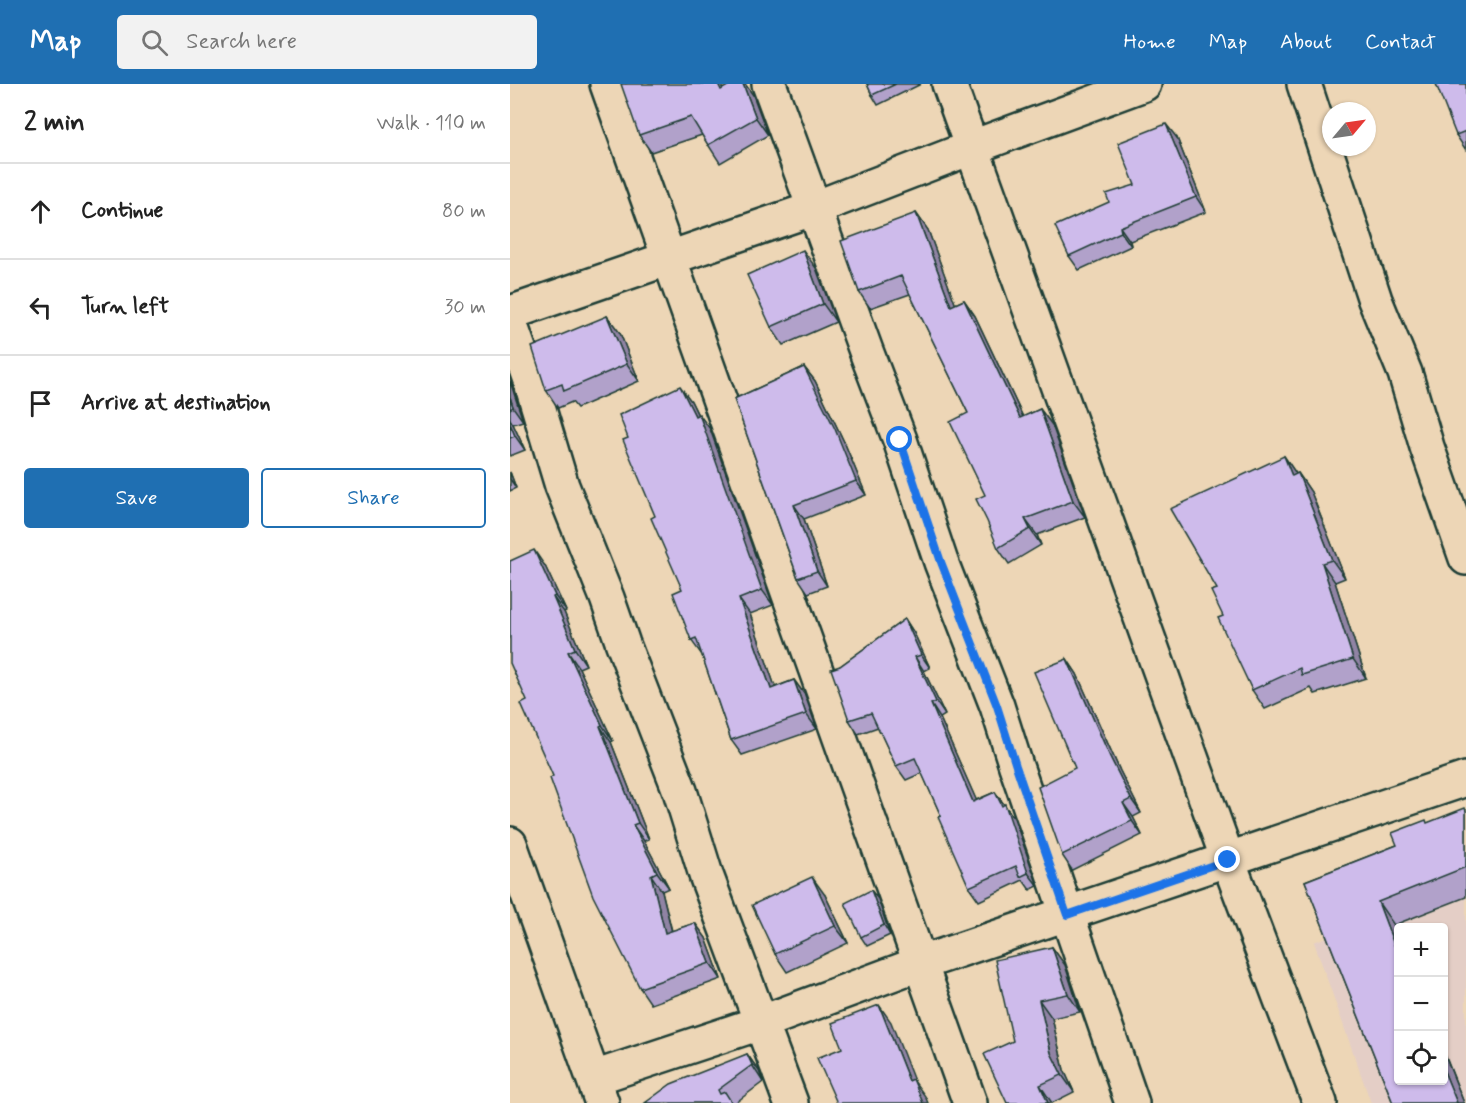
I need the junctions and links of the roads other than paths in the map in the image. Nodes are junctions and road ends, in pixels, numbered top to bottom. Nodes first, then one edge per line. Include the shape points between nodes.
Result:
1 (607, 84) edge
2 (769, 84) edge
3 (949, 84) edge
4 (1304, 84) edge
5 (1128, 87) edge
6 (973, 147) junction
7 (815, 208) junction
8 (669, 258) junction
9 (510, 313) edge
10 (510, 323) edge
11 (1466, 558) edge
12 (1466, 779) edge
13 (510, 844) edge
14 (1228, 860) junction
15 (1067, 915) junction
16 (921, 963) junction
17 (760, 1023) junction
18 (598, 1090) edge
19 (791, 1103) edge
20 (970, 1103) edge
21 (1132, 1103) edge
22 (1320, 1103) edge

1 - 8 street
2 - 7 street
3 - 6 street
4 - 11 street
5 - 6 street
6 - 7 street
6 - 14 street
7 - 8 street
7 - 15 street via 997,706
8 - 9 street
8 - 16 street
10 - 17 street via 562,486 680,791
12 - 14 street
13 - 18 street
14 - 15 street
14 - 22 street
15 - 16 street
15 - 21 street
16 - 17 street
16 - 20 street
17 - 18 street
17 - 19 street

